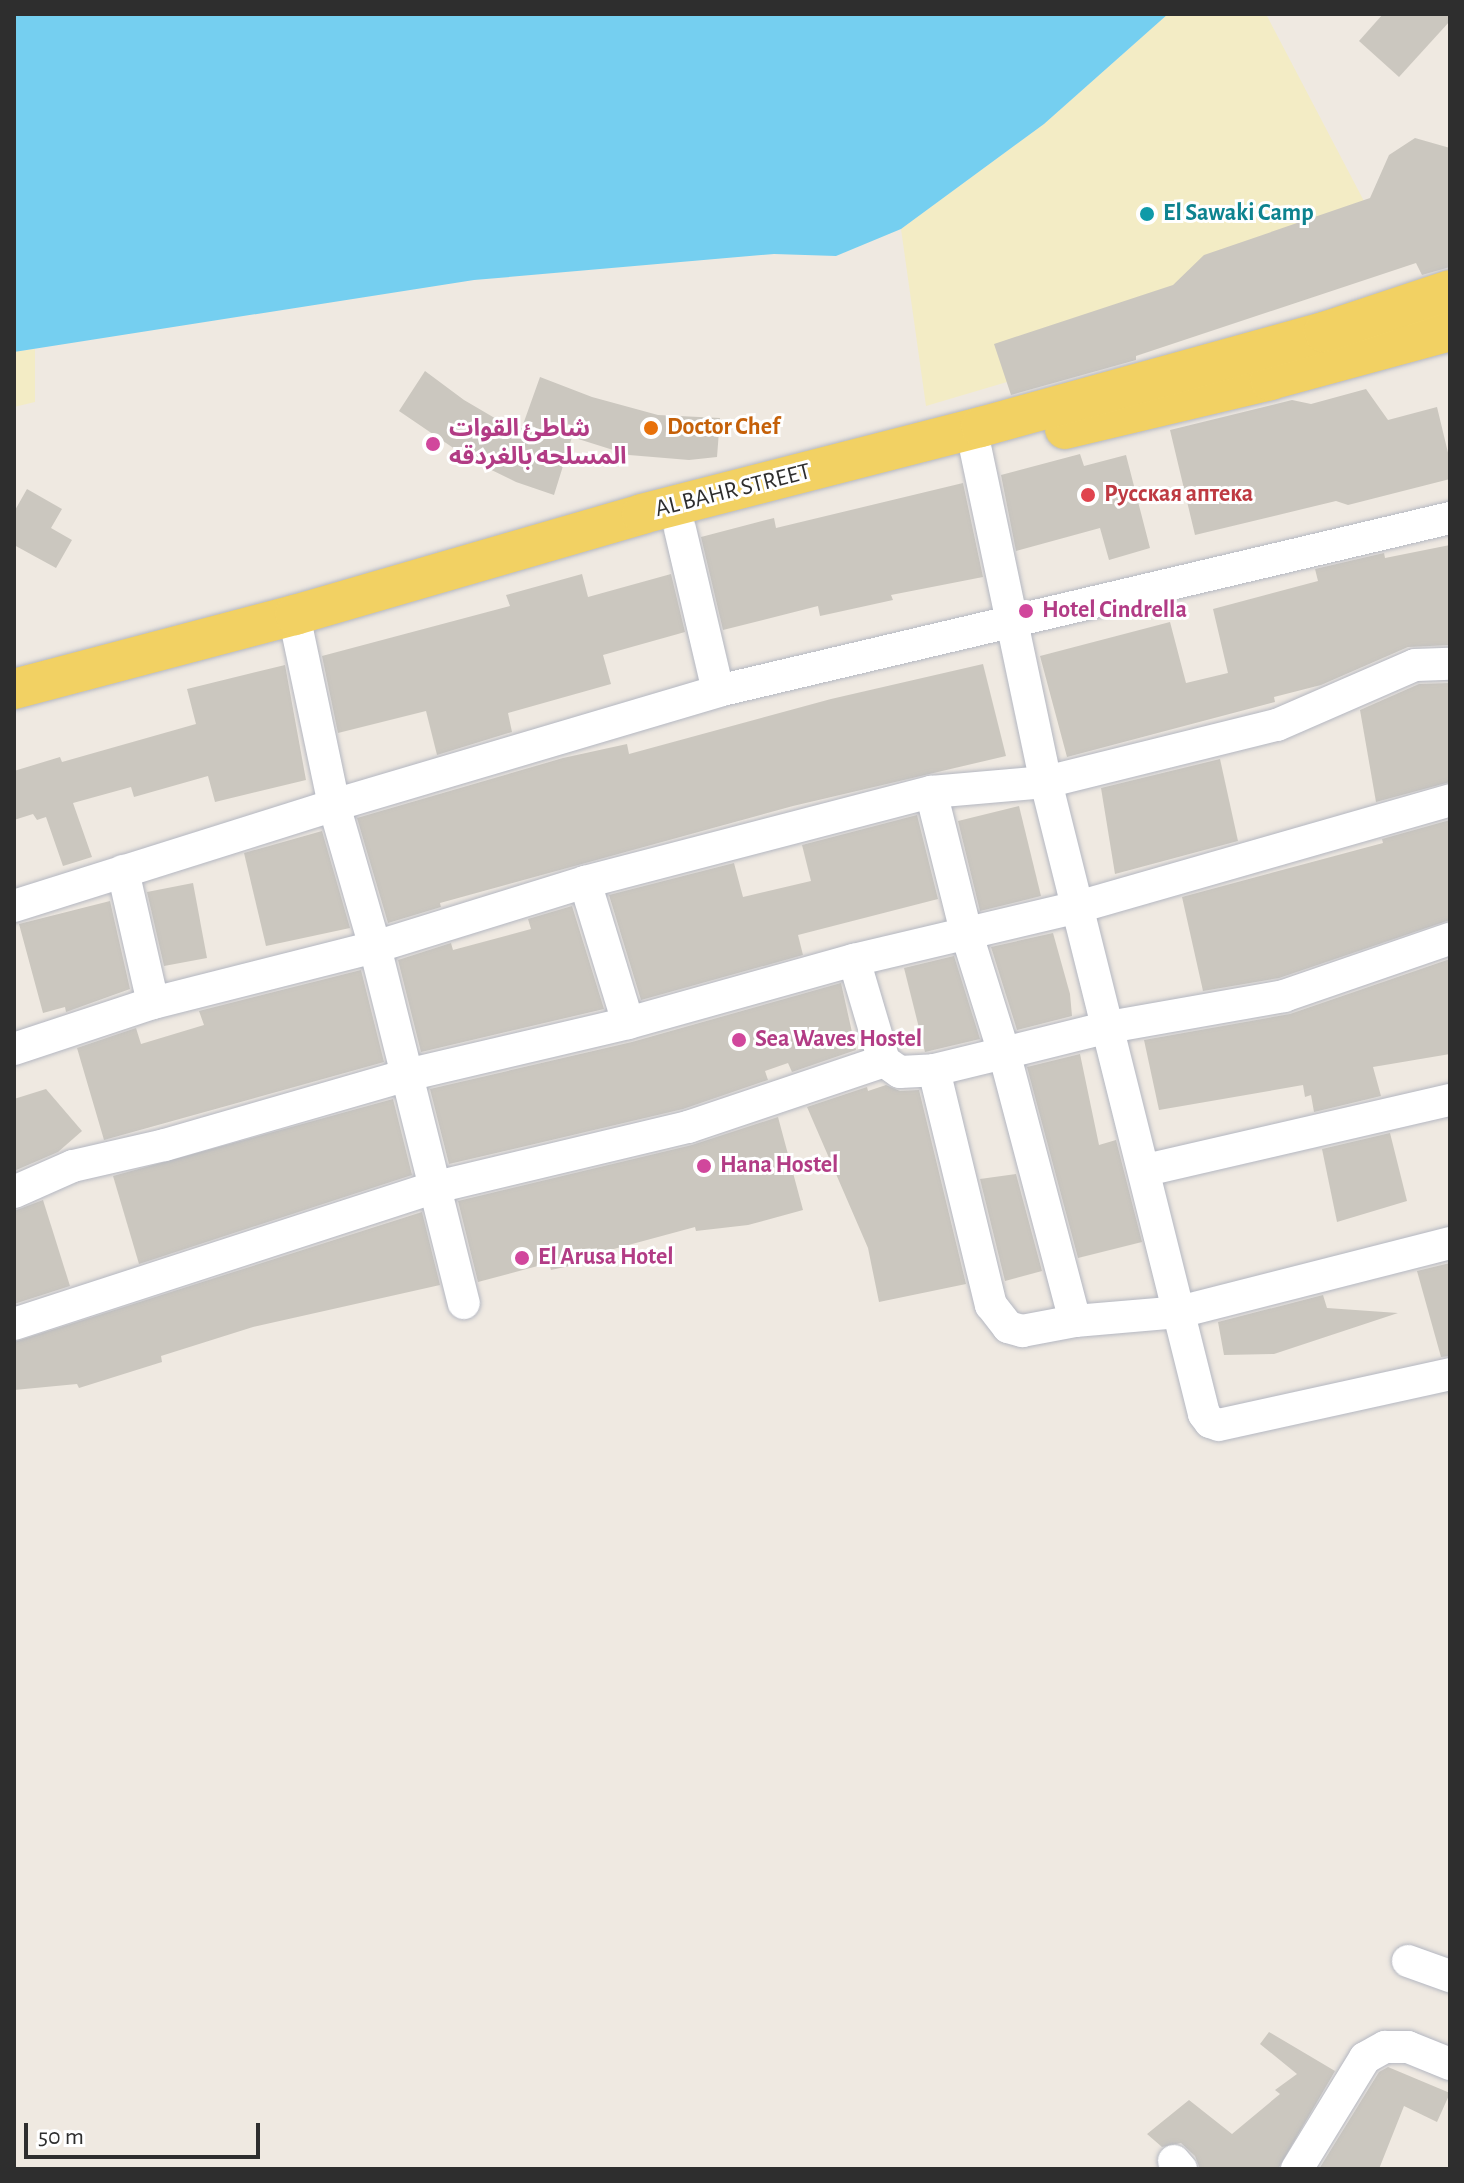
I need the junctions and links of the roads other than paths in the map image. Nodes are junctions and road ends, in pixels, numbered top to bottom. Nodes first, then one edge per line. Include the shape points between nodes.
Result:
1 (1450, 290) edge
2 (1450, 331) edge
3 (976, 451) junction
4 (1450, 518) edge
5 (680, 529) junction
6 (1012, 621) junction
7 (298, 634) junction
8 (1450, 664) edge
9 (14, 689) edge
10 (718, 691) junction
11 (14, 712) edge
12 (1046, 782) junction
13 (931, 792) junction
14 (1450, 800) edge
15 (334, 805) junction
16 (123, 871) junction
17 (585, 882) junction
18 (14, 906) edge
19 (1078, 907) junction
20 (966, 932) junction
21 (1450, 939) edge
22 (375, 947) junction
23 (854, 960) junction
24 (153, 1003) junction
25 (628, 1023) junction
26 (1109, 1027) junction
27 (14, 1049) edge
28 (1004, 1053) junction
29 (884, 1061) junction
30 (934, 1070) junction
31 (407, 1075) junction
32 (1450, 1100) edge
33 (1146, 1170) junction
34 (436, 1187) junction
35 (14, 1192) edge
36 (1450, 1243) edge
37 (464, 1303) dead end
38 (1179, 1312) junction
39 (1075, 1321) junction
40 (14, 1324) edge
41 (1450, 1374) edge
42 (1408, 1961) dead end
43 (1450, 1976) edge
44 (1450, 2064) edge
45 (1297, 2169) edge

1 - 9 main road, AL BAHR STREET via 1324,332
2 - 3 main road, AL BAHR STREET
3 - 5 main road, AL BAHR STREET
3 - 6 street
4 - 6 street
5 - 7 main road, AL BAHR STREET
5 - 10 street
6 - 10 street
6 - 12 street
7 - 11 main road, AL BAHR STREET
7 - 15 street
8 - 12 street via 1415,665 1277,725
10 - 15 street
12 - 13 street
12 - 19 street
13 - 17 street
13 - 20 street
14 - 19 street
15 - 16 street
15 - 22 street
16 - 18 street
16 - 24 street
17 - 22 street
17 - 25 street
19 - 20 street
19 - 26 street
20 - 23 street
20 - 28 street
21 - 26 street via 1284,996
22 - 24 street
22 - 31 street
23 - 25 street
23 - 29 street
24 - 27 street
25 - 31 street
26 - 28 street
26 - 33 street
28 - 30 street
28 - 39 street
29 - 30 street via 900,1072
29 - 34 street via 688,1127
30 - 39 street via 997,1318 1022,1331
31 - 34 street
31 - 35 street via 73,1166
32 - 33 street
33 - 38 street
34 - 37 street
34 - 40 street
36 - 38 street
38 - 39 street
38 - 41 street via 1204,1414 1219,1425
42 - 43 street
44 - 45 street via 1408,2047 1385,2047 1365,2058

